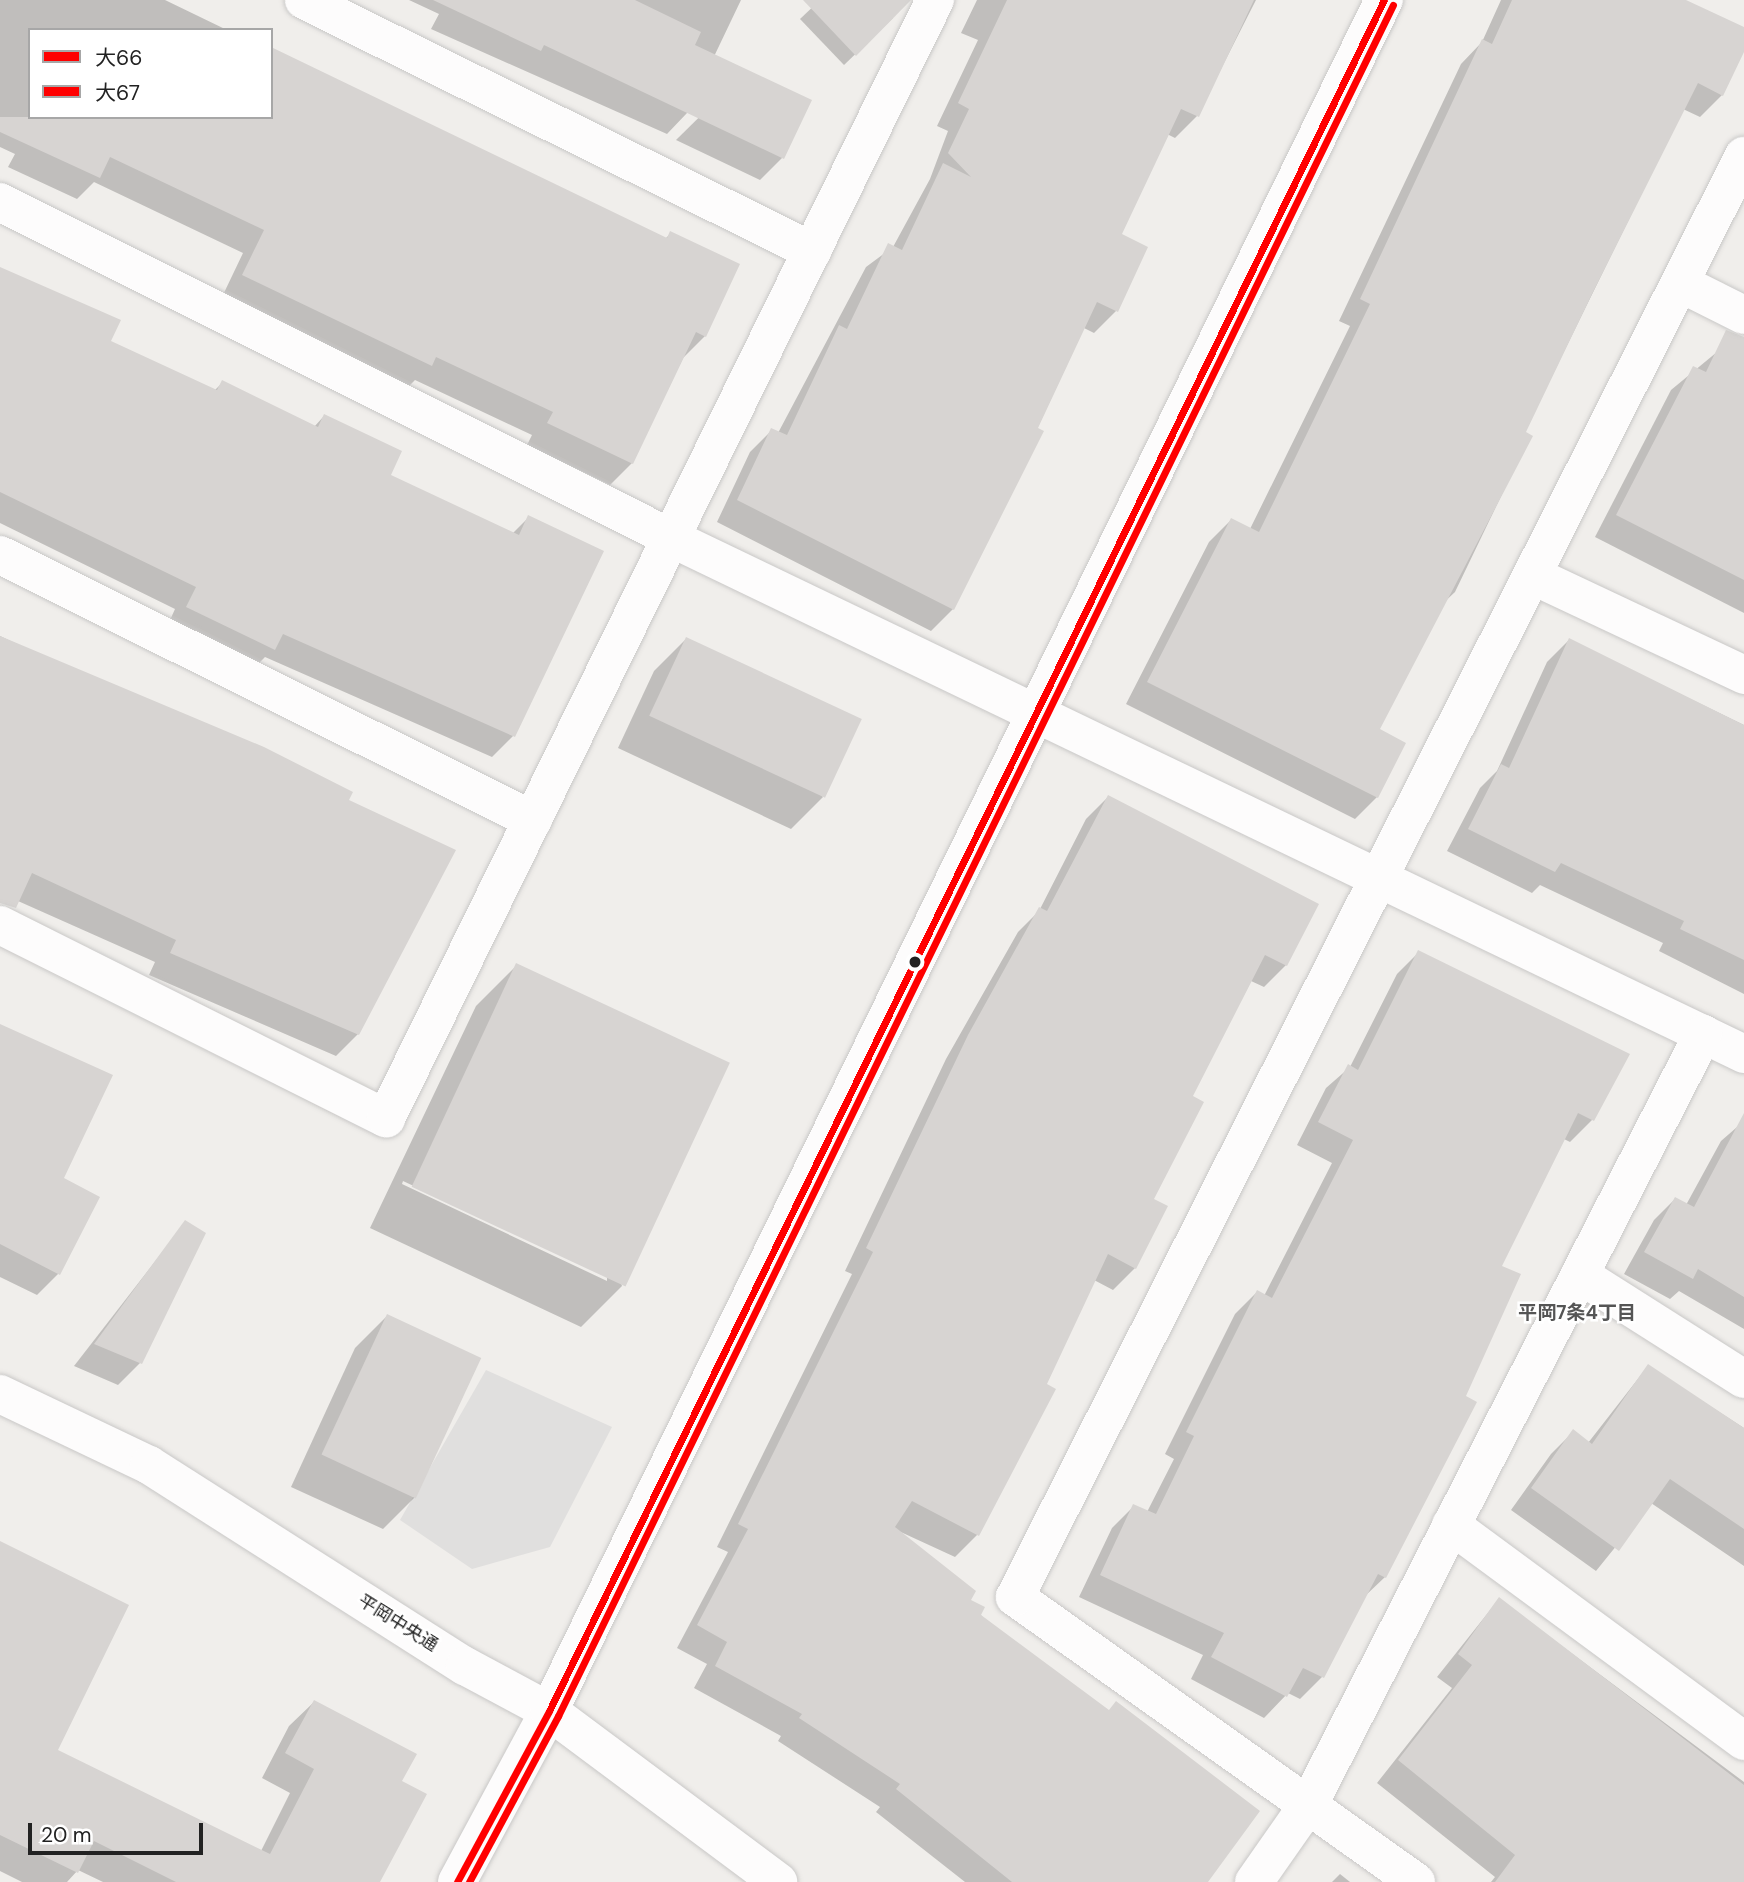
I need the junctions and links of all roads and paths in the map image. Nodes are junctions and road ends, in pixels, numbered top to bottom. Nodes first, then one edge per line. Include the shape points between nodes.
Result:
1 (304, 0) edge
2 (935, 0) edge
3 (1384, 0) edge
4 (1744, 156) edge
5 (0, 202) edge
6 (812, 251) junction
7 (1682, 284) junction
8 (1744, 314) edge
9 (671, 538) junction
10 (0, 555) edge
11 (1536, 577) junction
12 (1744, 675) edge
13 (1035, 714) junction
14 (533, 820) junction
15 (1380, 877) junction
16 (0, 925) edge
17 (1703, 1034) junction
18 (1744, 1054) edge
19 (1580, 1275) junction
20 (1744, 1379) edge
21 (0, 1394) edge
22 (1451, 1525) junction
23 (549, 1711) junction
24 (1744, 1741) edge
25 (1310, 1802) junction
26 (457, 1882) edge
27 (778, 1882) edge
28 (1254, 1882) edge
29 (1416, 1882) edge

1 - 6 street
2 - 6 street
3 - 13 street
4 - 7 street
5 - 9 street
6 - 9 street
7 - 8 street
7 - 11 street
9 - 13 street
9 - 14 street
10 - 14 street
11 - 12 street
11 - 15 street
13 - 15 street
13 - 23 street
14 - 16 street via 386,1118
15 - 17 street
15 - 25 street via 1015,1597
17 - 18 street
17 - 19 street
19 - 20 street
19 - 22 street
21 - 23 street, 平岡中央通 via 149,1465 465,1666
22 - 24 street
22 - 25 street
23 - 26 street
23 - 27 street, 平岡中央通
25 - 28 street
25 - 29 street

